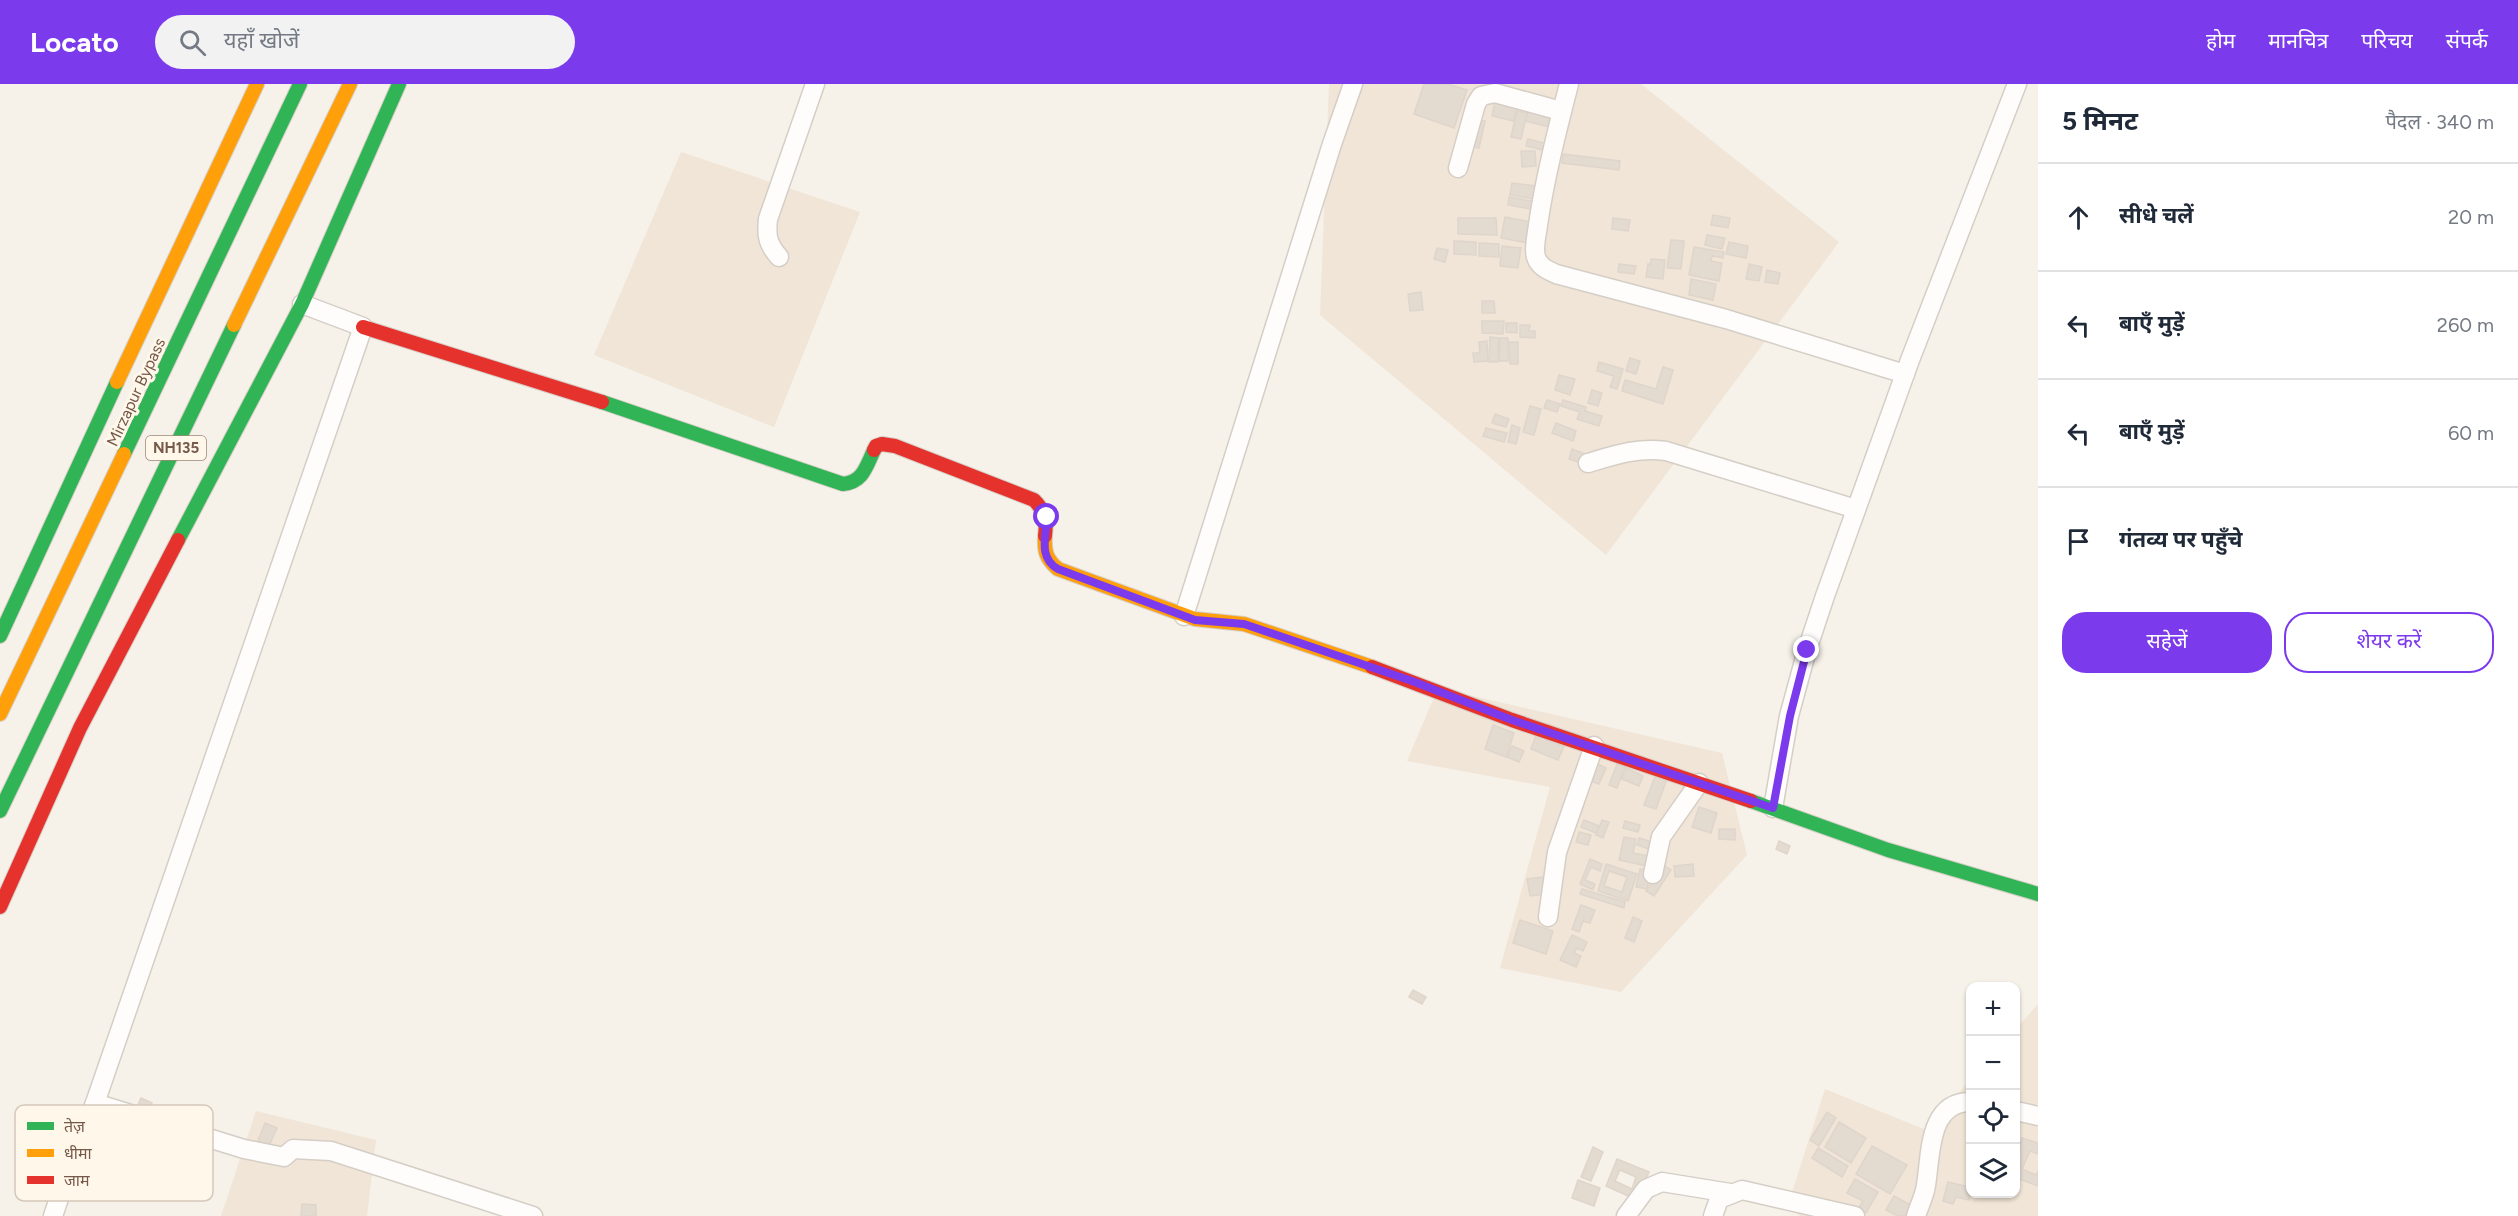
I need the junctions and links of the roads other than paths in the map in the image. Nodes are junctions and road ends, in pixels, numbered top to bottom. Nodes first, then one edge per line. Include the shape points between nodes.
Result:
1 (257, 84) edge
2 (300, 84) edge
3 (350, 84) edge
4 (399, 84) edge
5 (815, 84) edge
6 (1353, 84) edge
7 (1569, 84) edge
8 (2017, 84) edge
9 (1561, 111) junction
10 (1458, 168) dead end
11 (780, 256) dead end
12 (302, 304) junction
13 (363, 327) junction
14 (1905, 374) junction
15 (1588, 463) dead end
16 (1856, 509) junction
17 (1184, 615) junction
18 (0, 636) edge
19 (0, 714) edge
20 (1594, 746) junction
21 (1699, 783) junction
22 (1773, 808) junction
23 (0, 811) edge
24 (1653, 874) dead end
25 (2038, 894) edge
26 (0, 907) edge
27 (1548, 917) dead end
28 (1966, 1102) edge
29 (96, 1103) joint
30 (102, 1105) edge
31 (2020, 1112) edge
32 (2038, 1116) edge
33 (213, 1139) edge
34 (1730, 1193) junction
35 (58, 1201) edge
36 (53, 1216) edge
37 (533, 1216) edge
38 (1626, 1216) edge
39 (1713, 1216) edge
40 (1855, 1216) edge
41 (1916, 1216) edge

1 - 18 main road
2 - 19 main road, Mirzapur Bypass / NH135
3 - 23 main road, NH135
4 - 12 main road
5 - 11 street via 768,219 769,246
6 - 17 street
7 - 9 street
8 - 14 street
9 - 10 street via 1495,93 1481,96
9 - 14 street via 1535,250 1541,266 1556,274 1726,319
12 - 13 street
12 - 26 main road via 80,728
13 - 17 main road via 661,421 843,484 862,477 876,446 895,446 1034,500 1046,511 1044,554 1052,566
13 - 29 street
14 - 16 street
15 - 16 street via 1647,448 1666,451
16 - 22 street via 1807,650
17 - 20 main road via 1195,620 1244,624
20 - 21 main road
20 - 27 street via 1557,852
21 - 22 main road
21 - 24 street via 1661,837
22 - 25 main road via 1888,850
28 - 41 street via 1958,1103 1940,1118 1933,1134 1926,1188
29 - 30 street
31 - 32 street
33 - 37 street via 284,1157 293,1149 331,1151
34 - 38 street via 1662,1182 1646,1189
34 - 39 street via 1719,1199
34 - 40 street via 1742,1190
35 - 36 street

